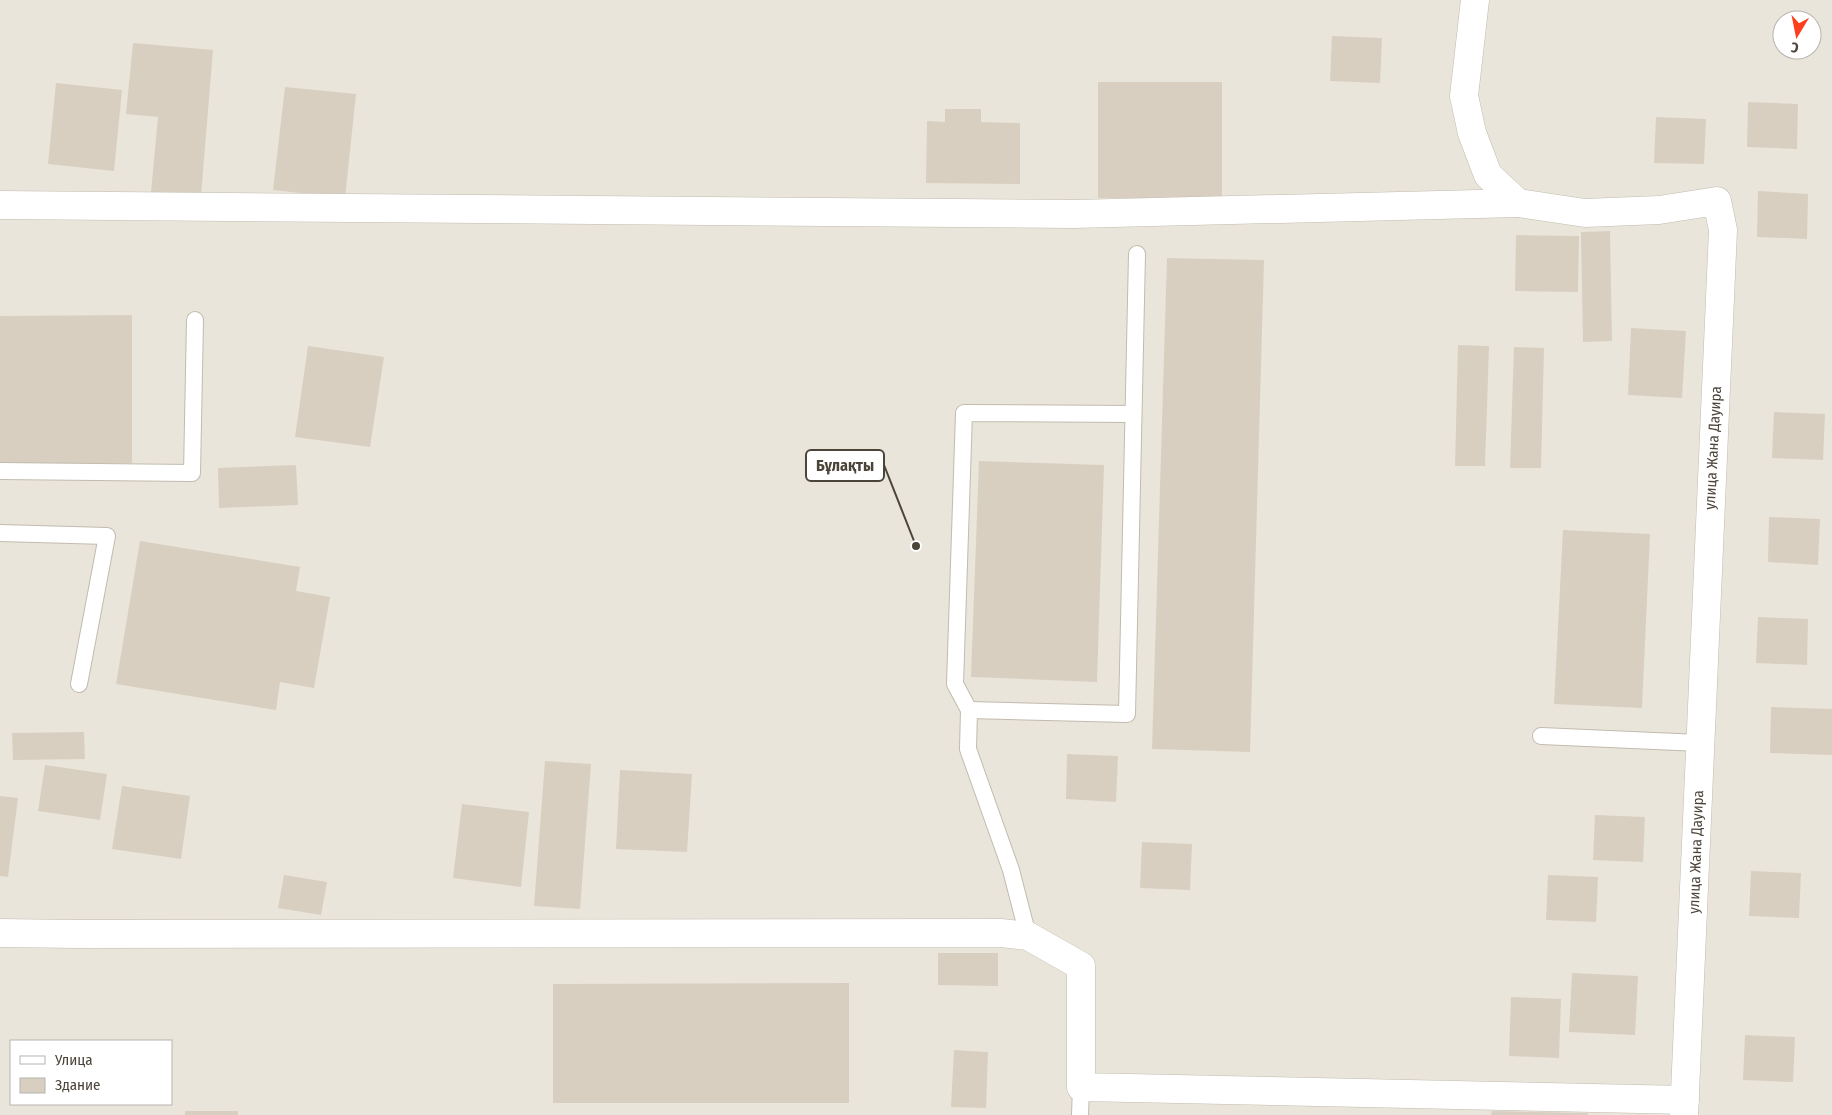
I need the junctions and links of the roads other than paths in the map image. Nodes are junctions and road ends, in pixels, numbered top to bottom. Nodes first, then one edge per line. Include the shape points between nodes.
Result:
1 (1474, 0) edge
2 (1518, 203) junction
3 (0, 205) edge
4 (1137, 254) dead end
5 (195, 320) dead end
6 (1133, 414) junction
7 (0, 471) edge
8 (0, 533) edge
9 (79, 684) dead end
10 (969, 710) junction
11 (1541, 736) dead end
12 (1700, 743) junction
13 (0, 933) edge
14 (1028, 936) junction
15 (1081, 1087) junction
16 (1684, 1107) edge
17 (1080, 1115) edge

1 - 2 street via 1464,96 1472,133 1488,175
2 - 3 street via 1074,214
2 - 12 street, улица Жана Дауира via 1585,213 1659,210 1717,202 1723,230
4 - 6 lane
5 - 7 lane via 192,474
6 - 10 lane via 1126,714
6 - 10 lane via 964,413 955,684
8 - 9 lane via 107,536
10 - 14 lane via 968,749 1011,870
11 - 12 lane
12 - 16 street, улица Жана Дауира
13 - 14 street via 1001,933
14 - 15 street via 1081,966
15 - 16 street
15 - 17 lane

